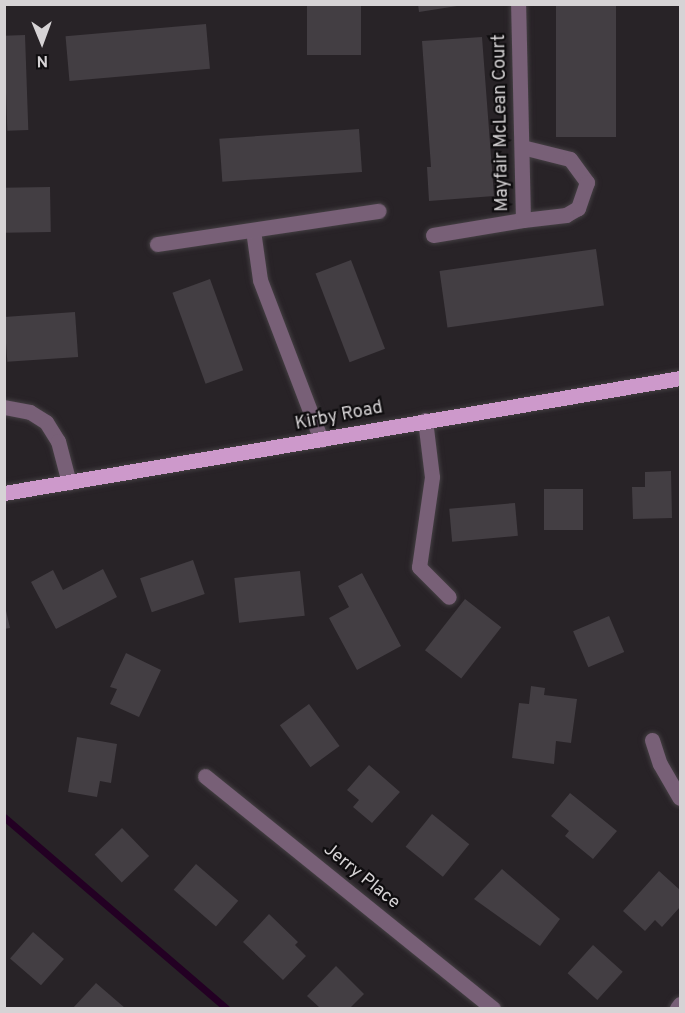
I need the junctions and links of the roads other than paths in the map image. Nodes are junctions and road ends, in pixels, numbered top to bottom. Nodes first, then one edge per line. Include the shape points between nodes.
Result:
1 (518, 4) edge
2 (522, 147) junction
3 (378, 211) dead end
4 (524, 220) junction
5 (254, 230) junction
6 (433, 235) dead end
7 (157, 244) dead end
8 (681, 378) edge
9 (4, 407) edge
10 (425, 420) junction
11 (321, 440) junction
12 (69, 483) junction
13 (4, 493) edge
14 (449, 597) dead end
15 (652, 740) dead end
16 (205, 776) dead end
17 (681, 798) edge
18 (681, 1004) edge
19 (493, 1008) edge
20 (677, 1008) edge

1 - 2 street, Mayfair McLean Court
2 - 4 street, Mayfair McLean Court
2 - 4 street via 570,159 587,182 578,208 566,215
3 - 5 street
4 - 6 street, Mayfair McLean Court
5 - 7 street
5 - 11 street via 260,280
8 - 10 main road, Kirby Road
9 - 12 street via 30,412 46,422 58,441
10 - 11 main road, Kirby Road
10 - 14 street via 432,477 419,567
11 - 12 main road, Kirby Road
12 - 13 main road, Kirby Road
15 - 17 street via 660,764
16 - 19 street, Jerry Place
18 - 20 street

